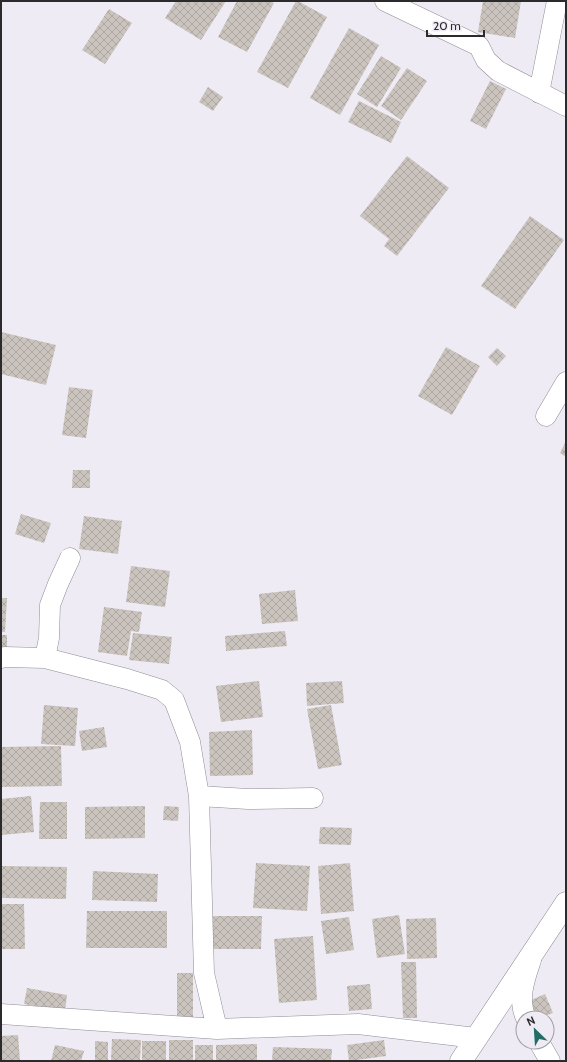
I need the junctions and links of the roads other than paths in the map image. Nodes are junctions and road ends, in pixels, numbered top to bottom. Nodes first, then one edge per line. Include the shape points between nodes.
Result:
1 (385, 1) edge
2 (557, 1) edge
3 (539, 92) junction
4 (566, 106) edge
5 (566, 382) edge
6 (546, 416) dead end
7 (70, 558) dead end
8 (1, 658) edge
9 (45, 658) junction
10 (200, 796) junction
11 (313, 798) dead end
12 (566, 903) edge
13 (533, 954) junction
14 (523, 1010) edge
15 (1, 1014) edge
16 (216, 1029) junction
17 (476, 1038) junction
18 (544, 1050) edge
19 (461, 1061) edge
20 (550, 1061) edge

1 - 3 street via 479,46 486,60 498,71
2 - 3 street
3 - 4 street
5 - 6 street
7 - 9 street via 50,606 49,638
8 - 9 street
9 - 10 street via 162,690 174,700 190,742
10 - 11 street via 248,799
10 - 16 street via 204,973
12 - 13 street
13 - 14 street via 525,980
13 - 17 street
15 - 16 street
16 - 17 street via 358,1024
17 - 19 street
18 - 20 street

